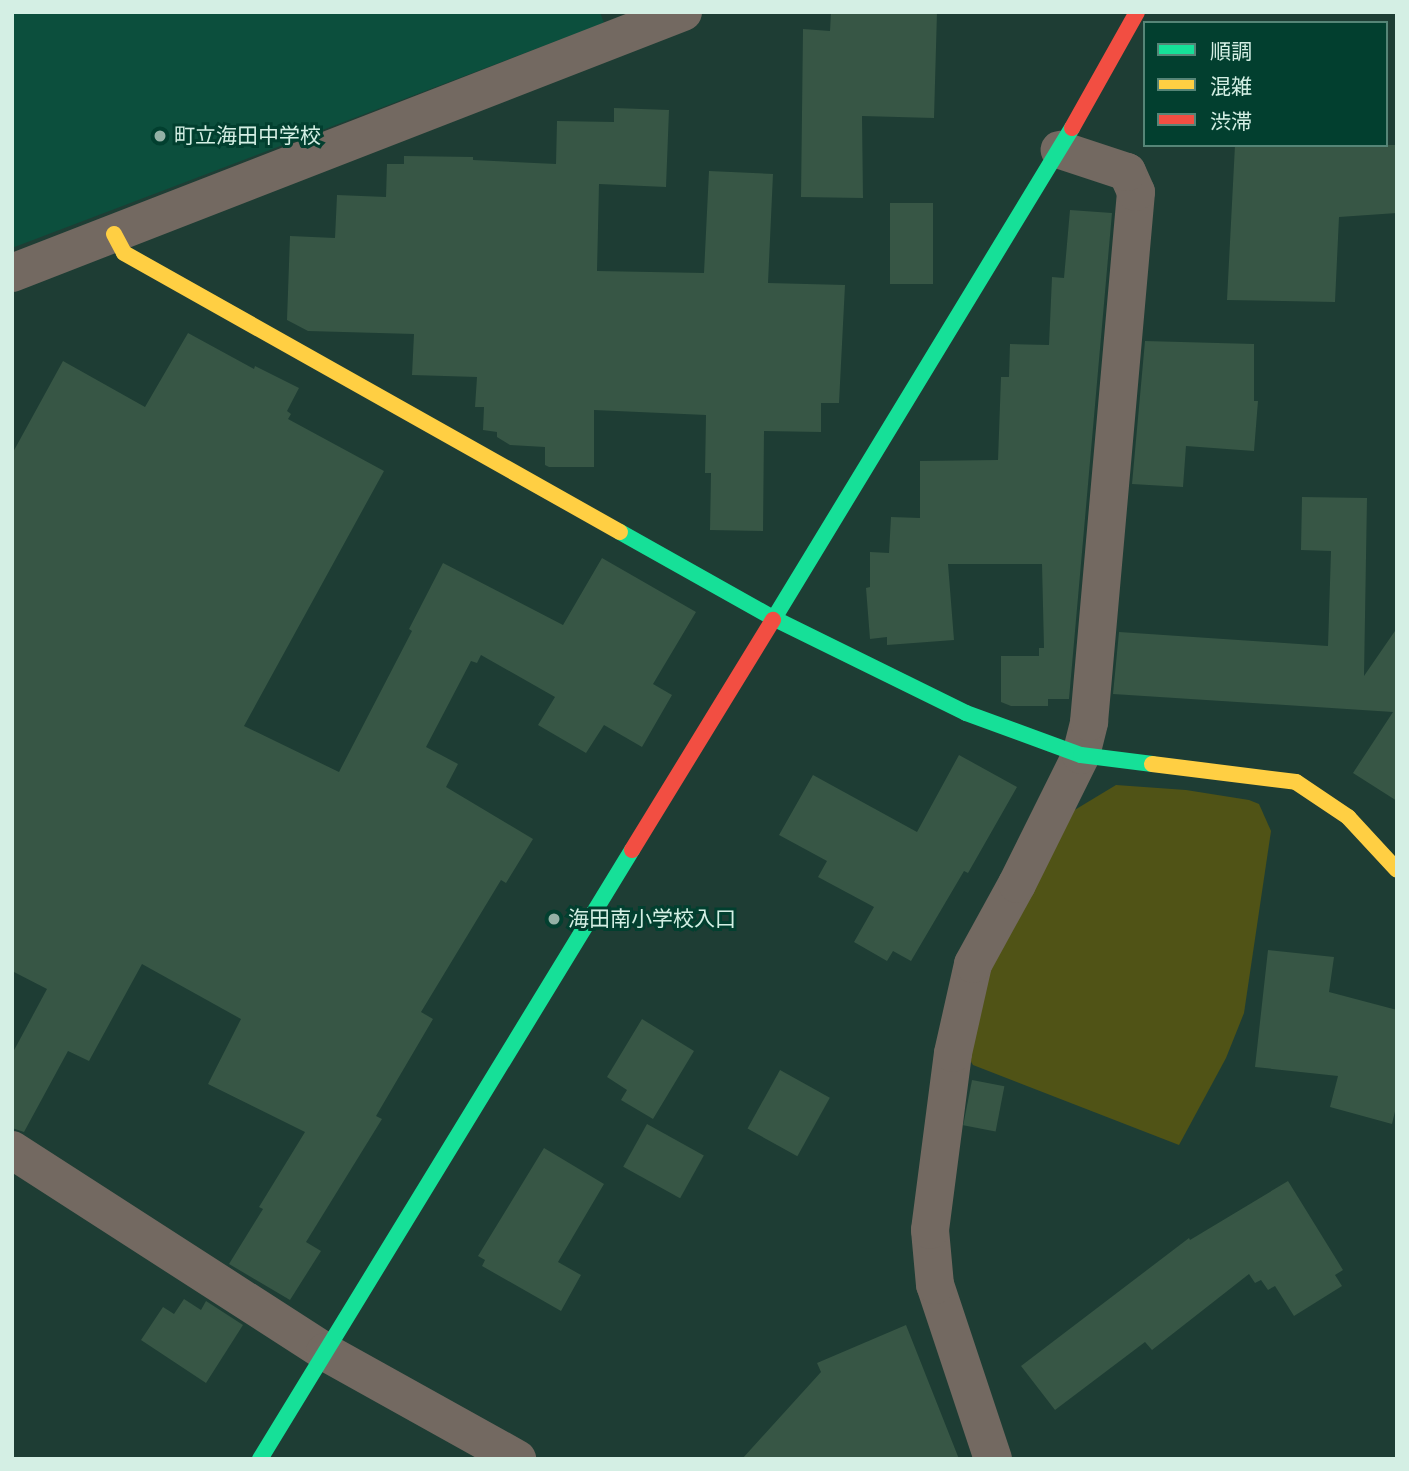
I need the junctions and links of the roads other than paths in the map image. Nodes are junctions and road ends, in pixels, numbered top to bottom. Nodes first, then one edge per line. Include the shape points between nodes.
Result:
1 (683, 12) edge
2 (1137, 12) edge
3 (642, 20) edge
4 (1060, 150) junction
5 (114, 234) junction
6 (12, 273) edge
7 (773, 618) junction
8 (1081, 755) junction
9 (1392, 853) edge
10 (12, 1150) edge
11 (325, 1352) junction
12 (260, 1459) edge
13 (517, 1459) edge
14 (993, 1459) edge

1 - 3 street
2 - 4 street
3 - 5 street
4 - 7 street
4 - 8 street via 1127,172 1136,192 1089,722
5 - 6 street
5 - 7 street via 124,253
7 - 8 street via 966,713
7 - 11 street
8 - 9 street via 1296,782
8 - 14 street via 973,964 953,1053 930,1230 935,1285
10 - 11 street
11 - 12 street
11 - 13 street

